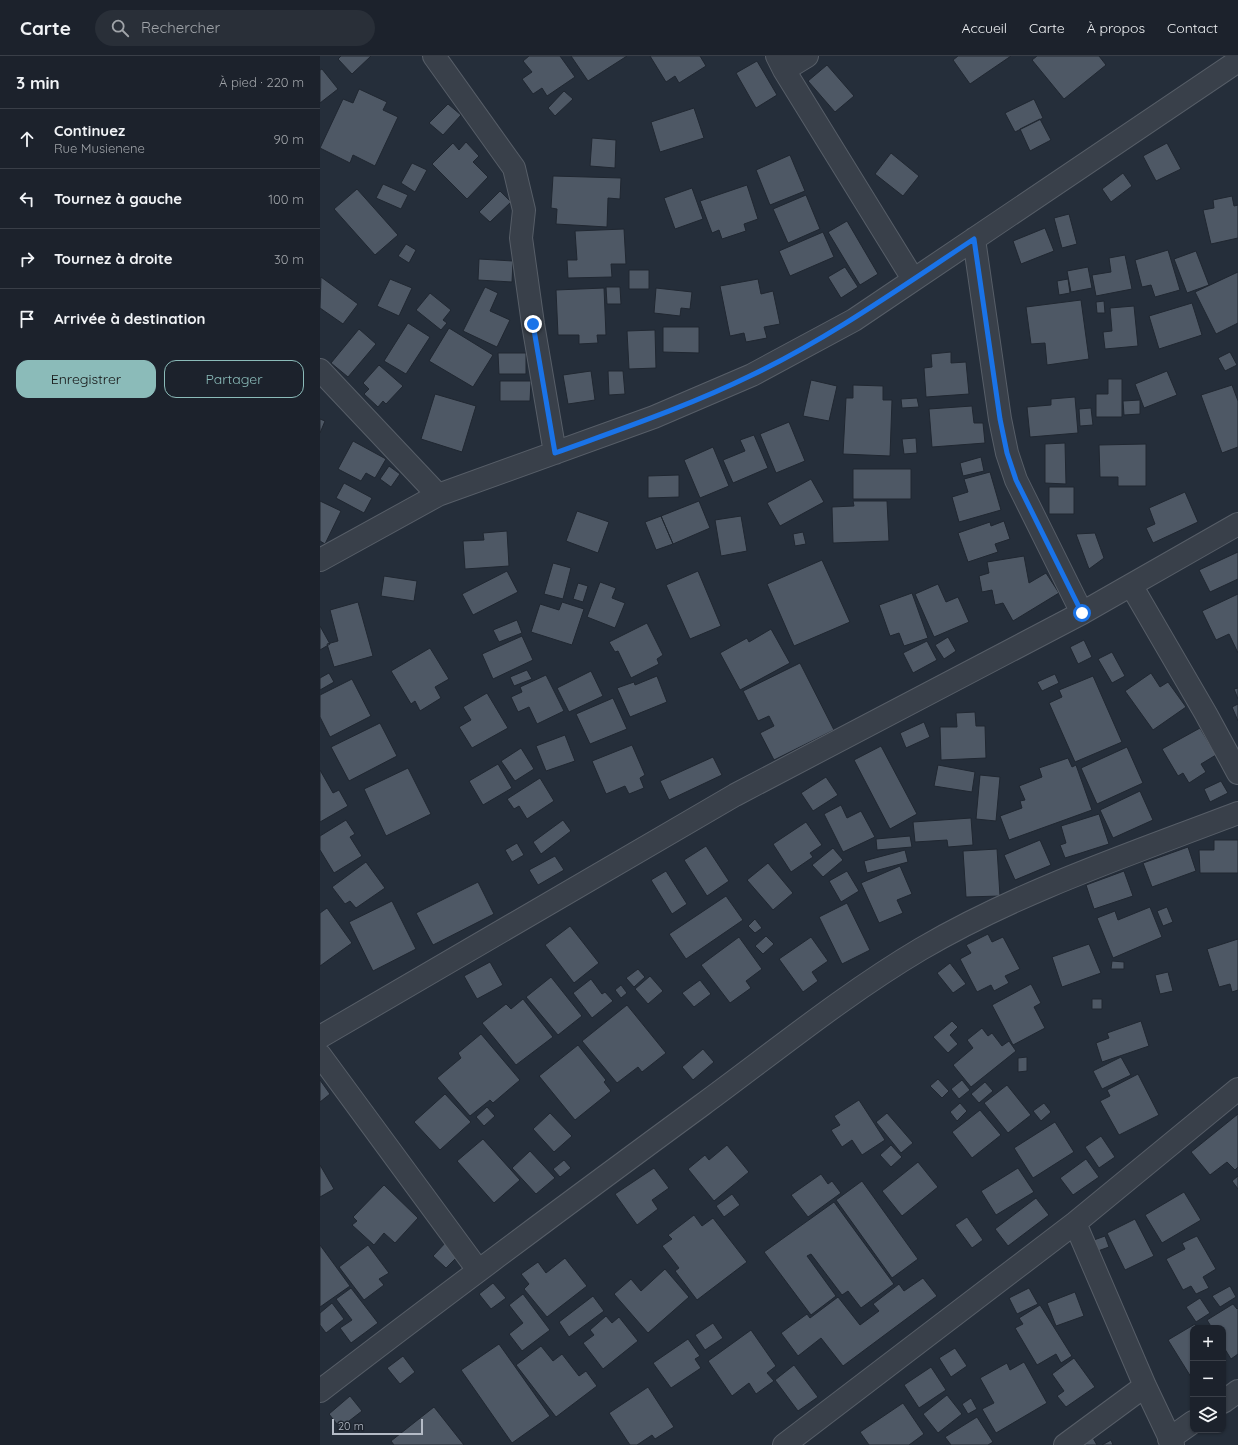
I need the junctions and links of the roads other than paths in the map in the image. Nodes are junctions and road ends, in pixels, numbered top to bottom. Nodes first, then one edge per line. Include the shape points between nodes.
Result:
1 (434, 56) edge
2 (807, 56) edge
3 (1238, 61) edge
4 (780, 63) edge
5 (974, 239) junction
6 (913, 279) junction
7 (320, 370) edge
8 (555, 453) junction
9 (438, 496) junction
10 (1238, 524) edge
11 (320, 560) edge
12 (1131, 585) junction
13 (1082, 613) junction
14 (1238, 773) edge
15 (1238, 813) edge
16 (320, 1037) edge
17 (320, 1055) edge
18 (1238, 1089) edge
19 (1075, 1223) junction
20 (478, 1270) junction
21 (1145, 1386) junction
22 (320, 1391) edge
23 (1238, 1391) edge
24 (1226, 1400) edge
25 (1190, 1425) edge
26 (1171, 1442) edge
27 (784, 1445) edge
28 (1065, 1445) edge

1 - 8 street via 514,168 524,210 521,238
2 - 4 street
3 - 5 street
4 - 6 street
5 - 6 street
5 - 13 street via 1007,453 1016,480
6 - 8 street via 854,320 752,375 654,417
7 - 9 street
8 - 9 street
9 - 11 street
10 - 12 street
12 - 13 street
12 - 14 street
13 - 16 street via 735,795
15 - 20 street via 1035,892 921,949 866,985
17 - 20 street
18 - 19 street
19 - 21 street
19 - 27 street
20 - 22 street
21 - 26 street
21 - 28 street
23 - 24 street
25 - 26 street

